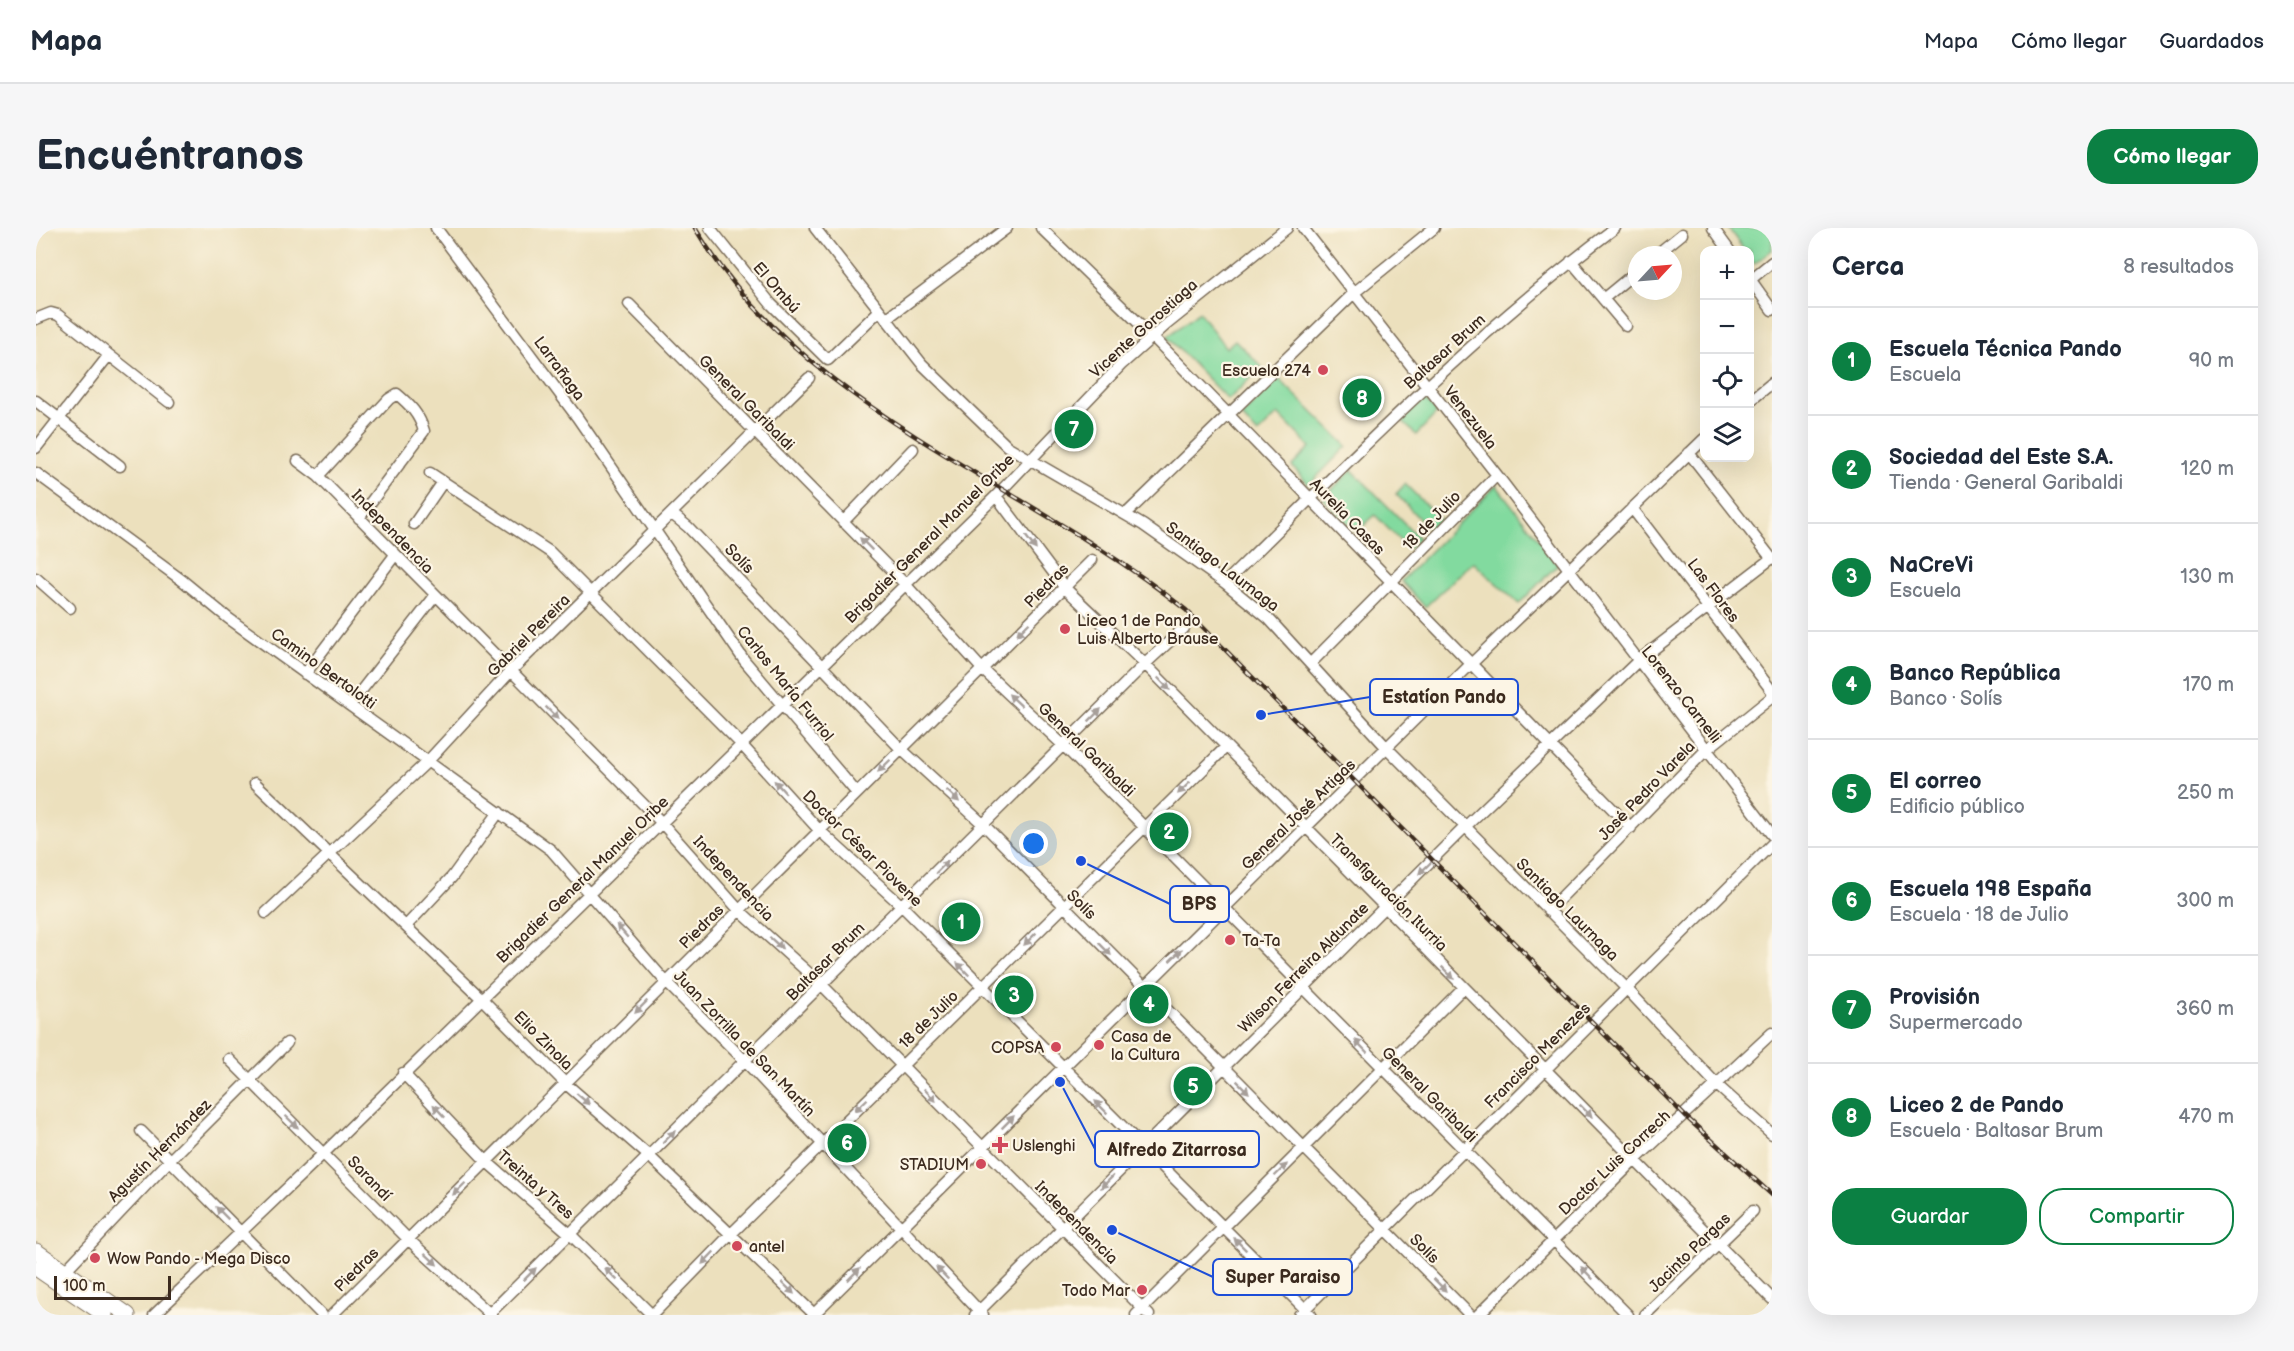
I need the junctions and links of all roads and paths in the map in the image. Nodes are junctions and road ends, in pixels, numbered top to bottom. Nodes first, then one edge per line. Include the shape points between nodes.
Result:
1 (436, 228) edge
2 (710, 228) edge
3 (814, 228) edge
4 (1007, 228) edge
5 (1041, 228) edge
6 (1287, 228) edge
7 (1303, 228) edge
8 (1434, 228) edge
9 (1615, 228) edge
10 (1713, 228) edge
11 (1682, 234) dead end
12 (1667, 246) edge
13 (1726, 246) edge
14 (1571, 261) junction
15 (1772, 262) edge
16 (1754, 277) edge
17 (1628, 278) edge
18 (1754, 285) edge
19 (1354, 292) junction
20 (1603, 299) junction
21 (629, 304) dead end
22 (1772, 310) edge
23 (883, 315) junction
24 (36, 319) edge
25 (1626, 326) dead end
26 (1152, 336) junction
27 (110, 355) junction
28 (809, 378) dead end
29 (1772, 383) edge
30 (1427, 385) junction
31 (1754, 397) edge
32 (36, 401) edge
33 (169, 402) dead end
34 (1228, 415) junction
35 (59, 419) junction
36 (755, 432) junction
37 (1700, 443) edge
38 (36, 448) edge
39 (913, 449) dead end
40 (1689, 453) junction
41 (298, 460) dead end
42 (1029, 460) junction
43 (120, 466) dead end
44 (430, 473) dead end
45 (36, 474) edge
46 (1497, 475) junction
47 (318, 476) junction
48 (443, 482) junction
49 (996, 496) junction
50 (1310, 499) junction
51 (1632, 508) junction
52 (672, 514) junction
53 (1126, 514) junction
54 (359, 518) junction
55 (843, 522) junction
56 (414, 524) dead end
57 (656, 529) junction
58 (395, 555) junction
59 (1772, 559) edge
60 (1092, 560) dead end
61 (1568, 570) junction
62 (36, 578) edge
63 (1225, 583) junction
64 (1391, 583) junction
65 (905, 584) junction
66 (1065, 588) junction
67 (591, 593) junction
68 (435, 596) junction
69 (1707, 607) junction
70 (70, 608) dead end
71 (1184, 628) dead end
72 (1638, 661) junction
73 (1311, 663) junction
74 (1145, 664) junction
75 (823, 665) junction
76 (1470, 665) junction
77 (982, 669) junction
78 (510, 672) junction
79 (305, 674) junction
80 (1772, 691) edge
81 (1772, 697) edge
82 (782, 704) junction
83 (350, 705) junction
84 (741, 744) junction
85 (1064, 746) junction
86 (1226, 747) junction
87 (1387, 748) junction
88 (1550, 748) junction
89 (901, 749) junction
90 (1706, 750) junction
91 (428, 761) junction
92 (255, 783) dead end
93 (856, 792) junction
94 (500, 812) junction
95 (662, 822) junction
96 (984, 825) junction
97 (1144, 826) junction
98 (1466, 826) junction
99 (1305, 828) junction
100 (1631, 828) junction
101 (819, 830) junction
102 (1772, 835) edge
103 (1772, 844) edge
104 (330, 852) junction
105 (589, 893) junction
106 (902, 906) junction
107 (1063, 907) junction
108 (1224, 907) junction
109 (1384, 908) junction
110 (739, 910) junction
111 (1548, 911) junction
112 (266, 913) dead end
113 (406, 926) junction
114 (666, 982) junction
115 (822, 985) junction
116 (1142, 987) junction
117 (1304, 987) junction
118 (982, 988) junction
119 (1463, 988) junction
120 (1626, 988) junction
121 (482, 999) junction
122 (1772, 1033) edge
123 (287, 1043) dead end
124 (229, 1059) dead end
125 (745, 1061) junction
126 (901, 1066) junction
127 (1223, 1067) junction
128 (1062, 1068) junction
129 (1383, 1068) junction
130 (1544, 1069) junction
131 (403, 1073) junction
132 (250, 1081) junction
133 (565, 1083) junction
134 (1716, 1085) junction
135 (141, 1131) dead end
136 (1772, 1134) edge
137 (821, 1144) junction
138 (981, 1147) junction
139 (1143, 1147) junction
140 (1304, 1148) junction
141 (1464, 1149) junction
142 (324, 1153) junction
143 (649, 1156) junction
144 (1635, 1160) junction
145 (169, 1161) junction
146 (487, 1162) junction
147 (1753, 1211) dead end
148 (1223, 1227) junction
149 (900, 1228) junction
150 (1061, 1228) junction
151 (1384, 1230) junction
152 (240, 1232) junction
153 (570, 1234) junction
154 (731, 1234) junction
155 (408, 1239) junction
156 (1554, 1240) junction
157 (1719, 1245) junction
158 (36, 1251) edge
159 (36, 1268) edge
160 (60, 1276) junction
161 (1772, 1299) edge
162 (1142, 1313) edge
163 (1305, 1313) edge
164 (979, 1314) edge
165 (105, 1315) edge
166 (128, 1315) edge
167 (154, 1315) edge
168 (322, 1315) edge
169 (332, 1315) edge
170 (490, 1315) edge
171 (652, 1315) edge
172 (814, 1315) edge
173 (1470, 1315) edge
174 (1478, 1315) edge
175 (1628, 1315) edge
176 (1645, 1315) edge

1 - 57 street, Larrañaga via 511,325
2 - 23 street, El Ombú via 771,304 828,360
3 - 23 street, Santiago Laurnaga
4 - 23 street
5 - 26 street, Aurelia Casas
6 - 26 street, Vicente Gorostiaga
7 - 19 street, Venezuela
8 - 19 street
9 - 14 street, Baltasar Brum
10 - 13 street
11 - 12 street
14 - 20 street
14 - 30 street, Baltasar Brum
15 - 16 street
17 - 20 street
18 - 22 street
19 - 30 street, Venezuela
19 - 34 street
20 - 25 street
21 - 36 street, General Garibaldi
23 - 42 street, Santiago Laurnaga via 922,364 1008,446
24 - 27 street via 51,313 58,315
26 - 34 street, Aurelia Casas
26 - 42 street, Vicente Gorostiaga
27 - 33 street
27 - 35 street
28 - 36 street, Gabriel Pereira
29 - 31 street
30 - 46 street, Venezuela
30 - 50 street, Baltasar Brum
32 - 35 street
34 - 50 street, Aurelia Casas
34 - 53 street
35 - 38 street
35 - 43 street
36 - 52 street, Gabriel Pereira
36 - 55 street, General Garibaldi
37 - 40 street, General José Artigas
39 - 55 street
40 - 51 street, General José Artigas
40 - 59 street
41 - 47 street, Independencia
42 - 49 street, Brigadier General Manuel Oribe
42 - 53 street, Santiago Laurnaga
44 - 48 street, Doctor César Piovene
45 - 79 street, Camino Bertolotti
46 - 61 street, Venezuela
46 - 64 street, 18 de Julio
47 - 54 street, Independencia
47 - 54 street via 389,399 397,394 413,408 424,431
48 - 56 street
48 - 67 street, Doctor César Piovene via 542,546
49 - 65 street, Brigadier General Manuel Oribe
49 -> 66 street, Transfiguración Iturria
50 - 63 street, Baltasar Brum
50 - 64 street, Aurelia Casas
51 - 61 street, General José Artigas
51 - 69 street, Las Flores
52 - 57 street, Gabriel Pereira
52 - 75 street, Solís
53 - 63 street, Santiago Laurnaga
54 - 58 street, Independencia
65 -> 55 street, General Garibaldi
57 - 67 street, Gabriel Pereira
57 - 82 street, Carlos María Furriol via 738,651
58 - 68 street, Independencia
58 - 79 street
59 - 69 street, Wilson Ferreira Aldunate
60 - 66 street, Piedras
61 - 72 street, Lorenzo Carnelli
61 - 76 street, General José Artigas
62 - 70 street
63 - 73 street, Santiago Laurnaga via 1269,619
64 - 73 street, 18 de Julio
64 - 76 street, Aurelia Casas
65 - 75 street, Brigadier General Manuel Oribe
65 - 77 street, General Garibaldi
66 - 74 street, Transfiguración Iturria
66 -> 77 street, Piedras
67 - 78 street, Gabriel Pereira
67 - 84 street, Doctor César Piovene
68 - 78 street, Independencia
68 - 83 street
69 - 72 street, Wilson Ferreira Aldunate
69 - 80 street, Las Flores
71 - 74 street, Baltasar Brum
72 - 88 street, Wilson Ferreira Aldunate
72 - 90 street, Lorenzo Carnelli
73 - 87 street, Santiago Laurnaga
85 -> 74 street, Baltasar Brum
74 -> 86 street, Transfiguración Iturria
75 - 82 street, Brigadier General Manuel Oribe
75 - 89 street, Solís
76 - 87 street, General José Artigas
76 - 88 street, Aurelia Casas
85 -> 77 street, General Garibaldi
77 - 89 street, Piedras
78 - 91 street, Gabriel Pereira
78 -> 95 street, Independencia
79 - 83 street, Camino Bertolotti
81 - 90 street, José Pedro Varela
82 - 84 street, Brigadier General Manuel Oribe
82 - 93 street, Carlos María Furriol
83 - 91 street, Camino Bertolotti
84 - 95 street, Brigadier General Manuel Oribe
101 -> 84 street, Doctor César Piovene
85 - 96 street, Baltasar Brum
85 - 97 street, General Garibaldi
86 -> 97 street, 18 de Julio
86 - 99 street, Transfiguración Iturria
87 - 98 street, Santiago Laurnaga
87 - 99 street, General José Artigas
88 - 98 street, Wilson Ferreira Aldunate
88 - 100 street, Aurelia Casas
89 -> 93 street, Piedras
89 -> 96 street, Solís
90 - 100 street, José Pedro Varela
90 - 102 street, Lorenzo Carnelli
91 - 94 street, Camino Bertolotti
91 - 104 street, Gabriel Pereira
92 - 104 street, Elio Zinola
93 - 101 street, Piedras
94 - 105 street, Camino Bertolotti via 551,850
94 - 113 street via 452,877
95 - 105 street, Brigadier General Manuel Oribe
95 - 110 street, Independencia
106 -> 96 street, Baltasar Brum
96 - 107 street, Solís
97 - 107 street, 18 de Julio
97 - 108 street, General Garibaldi
98 -> 109 street, Wilson Ferreira Aldunate
98 - 111 street, Santiago Laurnaga
99 - 108 street, General José Artigas
99 - 109 street, Transfiguración Iturria
100 - 111 street, José Pedro Varela
101 - 106 street, Doctor César Piovene
101 - 110 street, Piedras
103 - 120 street, Francisco Menezes
104 - 112 street, Gabriel Pereira
104 - 113 street, Elio Zinola
114 -> 105 street, Juan Zorrilla de San Martín
105 - 121 street, Brigadier General Manuel Oribe
106 - 115 street, Baltasar Brum
118 -> 106 street, Doctor César Piovene
107 -> 116 street, Solís
107 -> 118 street, 18 de Julio
116 -> 108 street, General José Artigas
108 - 117 street, General Garibaldi
109 - 117 street, Wilson Ferreira Aldunate
109 -> 119 street, Transfiguración Iturria
110 - 114 street, Piedras
110 -> 115 street, Independencia
111 - 120 street, Santiago Laurnaga
113 - 121 street, Elio Zinola
114 - 125 street, Juan Zorrilla de San Martín
114 -> 133 street, Piedras
115 - 125 street, Baltasar Brum
115 - 126 street, Independencia
116 - 127 street, Solís
116 - 128 street, General José Artigas
117 - 127 street, Wilson Ferreira Aldunate
129 -> 117 street, General Garibaldi
118 - 126 street, 18 de Julio
118 - 128 street, Doctor César Piovene
119 - 129 street
119 - 130 street, Transfiguración Iturria
120 - 130 street, Francisco Menezes
120 - 134 street, Santiago Laurnaga
121 - 131 street, Brigadier General Manuel Oribe
121 - 133 street, Elio Zinola
122 - 134 street, Doctor Luis Correch
123 - 132 street, Agustín Hernández
124 - 132 street, Sarandí
125 - 137 street, Juan Zorrilla de San Martín
143 -> 125 street, Baltasar Brum
126 -> 137 street, 18 de Julio
126 -> 138 street, Independencia
127 - 139 street, Wilson Ferreira Aldunate
127 -> 140 street, Solís
138 -> 128 street, General José Artigas
139 -> 128 street, Doctor César Piovene
129 - 140 street
129 - 141 street, General Garibaldi
130 - 141 street, Francisco Menezes
130 -> 144 street, Transfiguración Iturria
131 - 142 street, Brigadier General Manuel Oribe
146 -> 131 street, Treinta y Tres
132 -> 142 street, Sarandí
132 - 145 street, Agustín Hernández
133 -> 143 street, Elio Zinola
133 - 146 street, Piedras
134 - 136 street, Santiago Laurnaga
134 - 144 street, Doctor Luis Correch
135 - 145 street
137 - 149 street, Juan Zorrilla de San Martín
137 - 154 street, 18 de Julio
138 - 149 street, General José Artigas
138 - 150 street, Independencia
139 - 148 street, Doctor César Piovene
139 -> 150 street, Wilson Ferreira Aldunate
148 -> 140 street
140 - 151 street, Solís
141 - 151 street, Francisco Menezes
141 - 156 street, General Garibaldi
142 - 152 street, Brigadier General Manuel Oribe
142 - 155 street, Sarandí
143 - 153 street, Baltasar Brum
143 - 154 street, Elio Zinola
144 - 156 street, Doctor Luis Correch
144 - 157 street, Transfiguración Iturria
152 -> 145 street
145 - 160 street, Agustín Hernández
146 - 153 street, Treinta y Tres
146 -> 155 street, Piedras
147 - 157 street, Jacinto Pargas
148 - 162 street
163 -> 148 street, Doctor César Piovene
164 -> 149 street, Juan Zorrilla de San Martín
172 -> 149 street, General José Artigas
150 - 162 street, Independencia
150 - 164 street, Wilson Ferreira Aldunate
151 - 163 street, Francisco Menezes
151 -> 173 street, Solís
152 - 167 street, Brigadier General Manuel Oribe
152 - 168 street
170 -> 153 street, Baltasar Brum
171 -> 153 street, Treinta y Tres
154 -> 171 street, 18 de Julio
154 -> 172 street, Elio Zinola
155 - 169 street, Piedras
155 -> 170 street, Sarandí
156 - 174 street, Doctor Luis Correch
175 -> 156 street, General Garibaldi
157 - 161 street, Transfiguración Iturria
157 - 176 street, Jacinto Pargas
158 - 160 highway
159 - 160 highway
160 - 165 highway
160 - 166 highway

